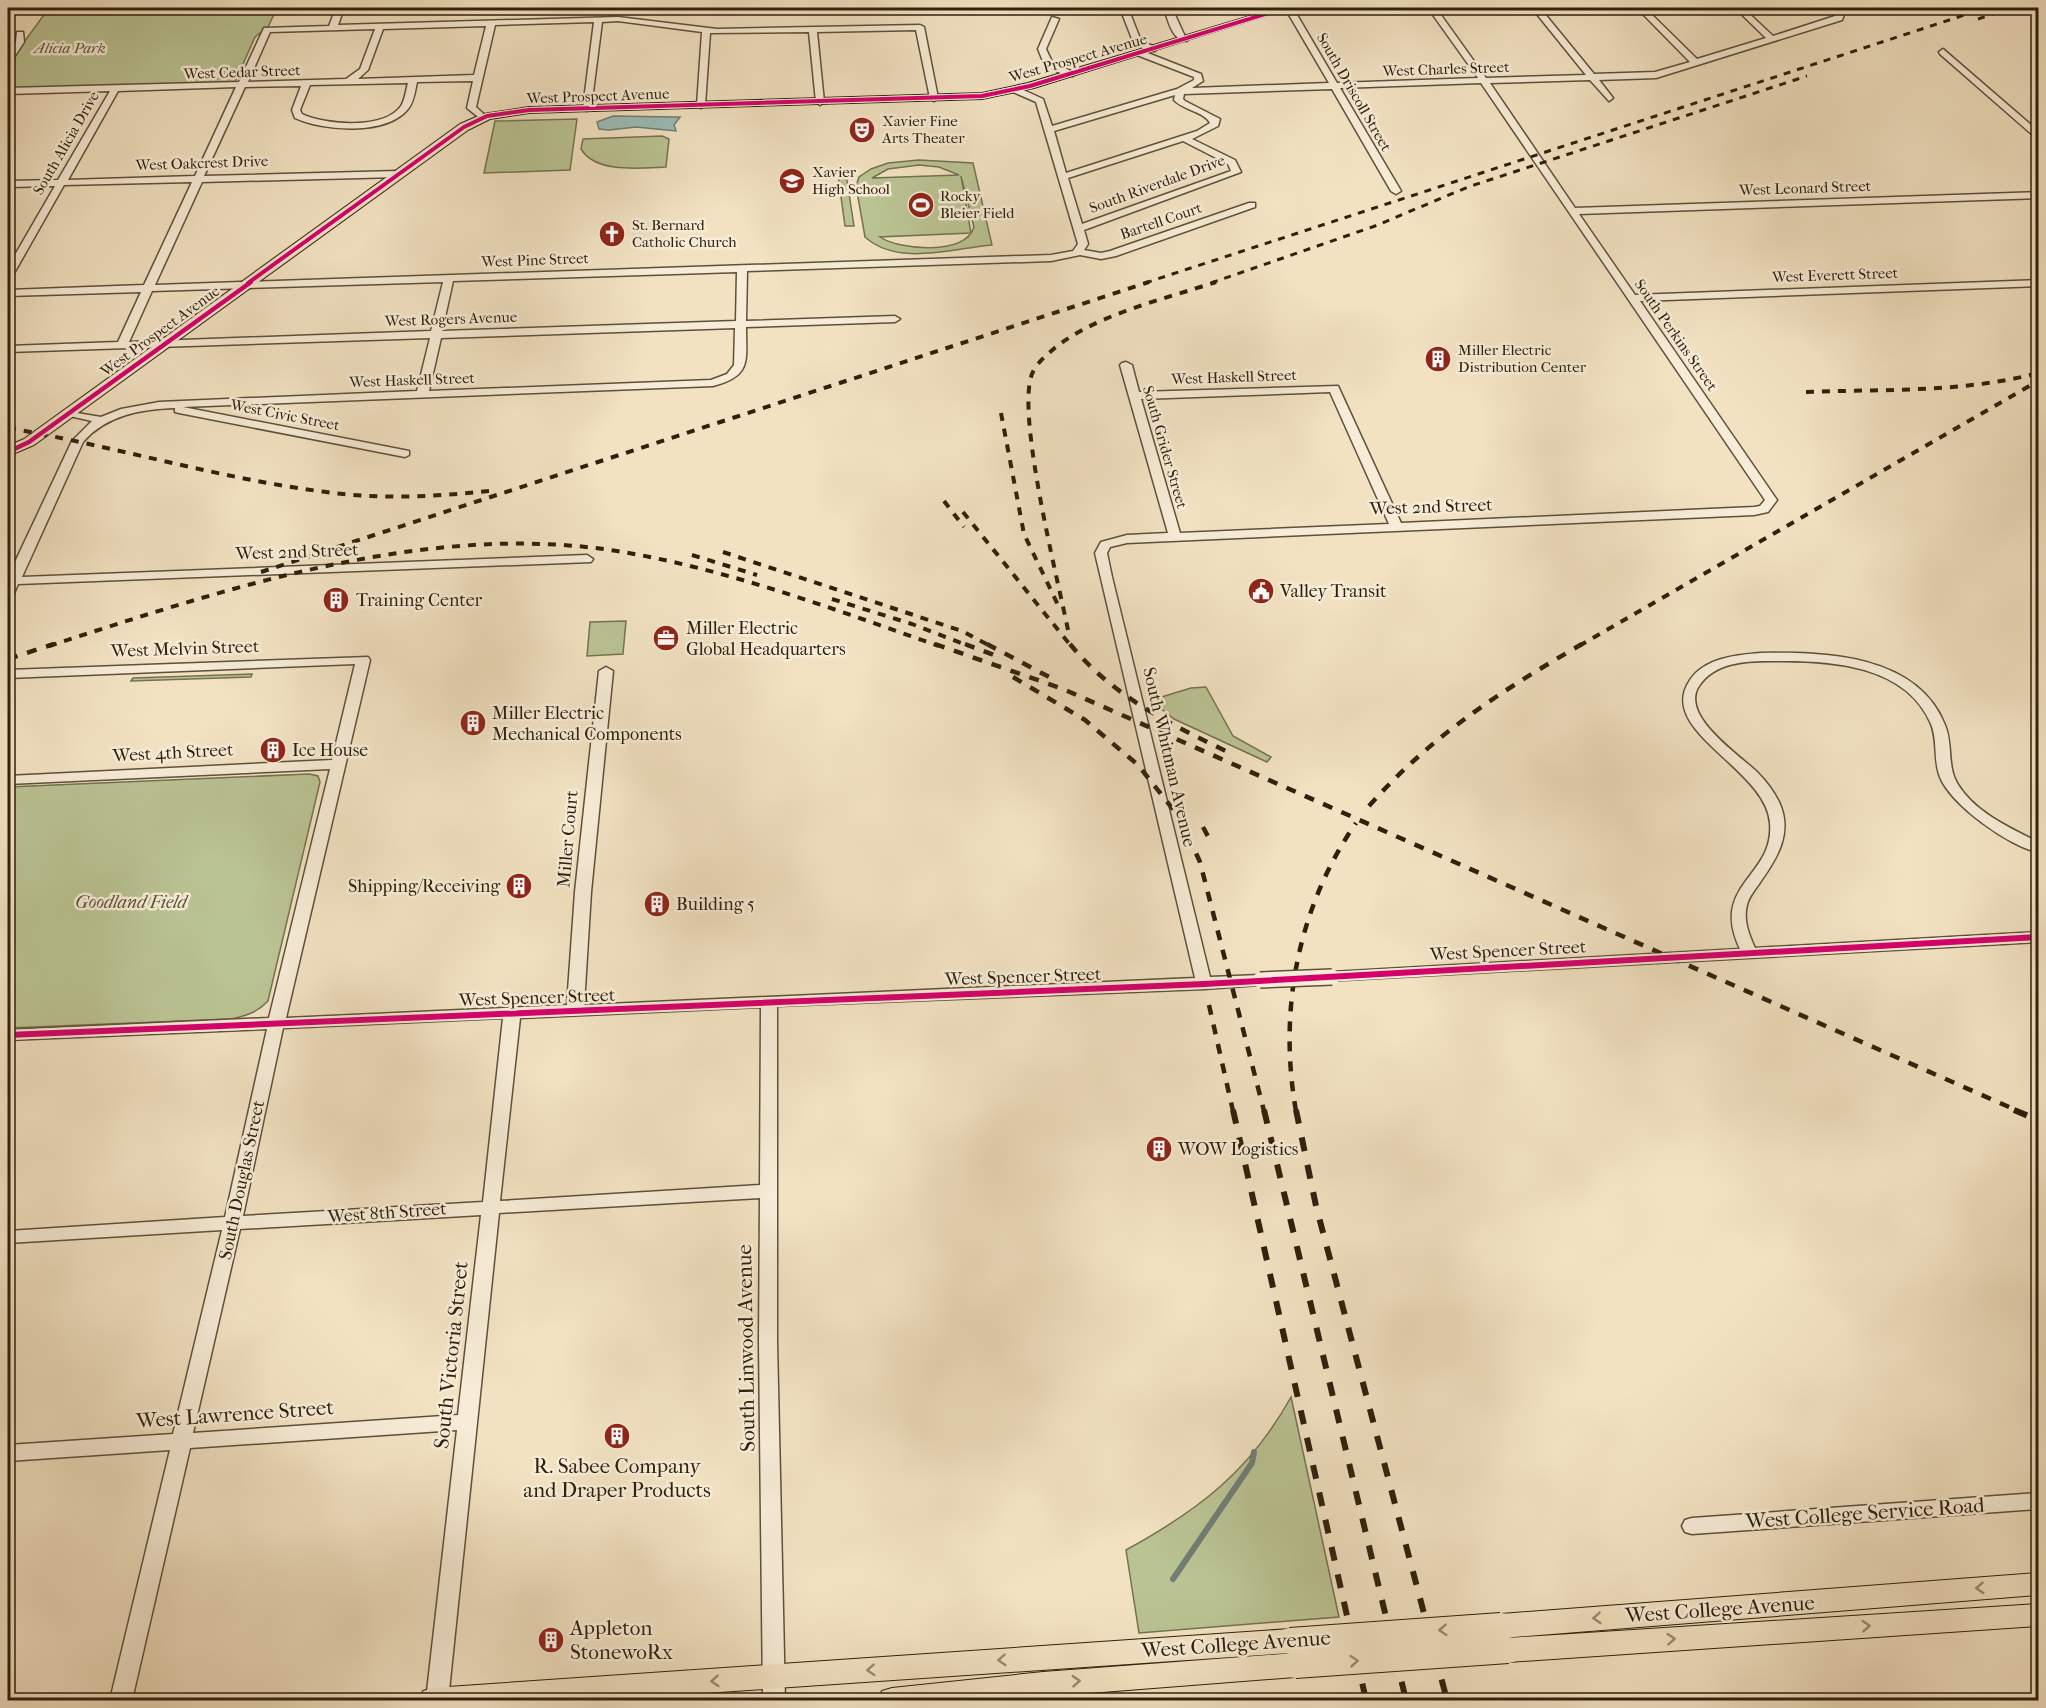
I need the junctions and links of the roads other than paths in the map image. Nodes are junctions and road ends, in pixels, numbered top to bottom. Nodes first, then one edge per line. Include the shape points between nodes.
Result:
1 (340, 8) edge
2 (1124, 8) edge
3 (1168, 8) edge
4 (1285, 8) edge
5 (1289, 8) edge
6 (1432, 8) edge
7 (1536, 8) edge
8 (1641, 8) edge
9 (1739, 8) edge
10 (1832, 8) edge
11 (1055, 19) dead end
12 (598, 20) junction
13 (491, 23) junction
14 (380, 26) junction
15 (333, 27) junction
16 (813, 30) junction
17 (706, 31) junction
18 (20, 34) dead end
19 (1184, 39) junction
20 (1772, 39) junction
21 (1152, 49) junction
22 (1943, 52) dead end
23 (1140, 53) junction
24 (8, 60) edge
25 (1696, 63) junction
26 (364, 70) junction
27 (1070, 74) junction
28 (477, 78) junction
29 (1592, 78) junction
30 (413, 80) junction
31 (372, 81) junction
32 (1482, 81) junction
33 (348, 82) junction
34 (306, 83) junction
35 (241, 85) junction
36 (1335, 86) junction
37 (115, 89) junction
38 (1017, 90) junction
39 (8, 91) edge
40 (1180, 92) junction
41 (934, 98) junction
42 (1609, 98) dead end
43 (820, 102) junction
44 (702, 105) junction
45 (587, 108) junction
46 (482, 117) junction
47 (1049, 130) junction
48 (2038, 135) edge
49 (1184, 138) junction
50 (398, 174) junction
51 (1063, 177) junction
52 (199, 178) junction
53 (61, 182) junction
54 (8, 184) edge
55 (1396, 191) dead end
56 (2038, 195) edge
57 (1252, 205) dead end
58 (1572, 211) junction
59 (1079, 228) junction
60 (1079, 252) junction
61 (742, 269) junction
62 (8, 275) edge
63 (448, 278) junction
64 (2038, 283) edge
65 (246, 285) junction
66 (148, 288) junction
67 (8, 292) edge
68 (1633, 298) junction
69 (895, 319) dead end
70 (741, 324) junction
71 (435, 334) junction
72 (164, 344) junction
73 (122, 345) junction
74 (8, 349) edge
75 (1126, 364) dead end
76 (422, 395) junction
77 (1136, 396) junction
78 (159, 405) junction
79 (69, 413) junction
80 (101, 420) junction
81 (8, 452) edge
82 (405, 453) dead end
83 (1754, 511) joint
84 (1397, 527) junction
85 (1175, 537) junction
86 (1109, 542) joint
87 (587, 559) dead end
88 (9, 585) edge
89 (363, 660) joint
90 (606, 671) dead end
91 (8, 674) edge
92 (339, 764) junction
93 (8, 780) edge
94 (2038, 848) edge
95 (2038, 938) edge
96 (1750, 953) junction
97 (1204, 984) junction
98 (769, 1003) junction
99 (574, 1011) junction
100 (512, 1014) junction
101 (276, 1024) junction
102 (8, 1035) edge
103 (767, 1191) junction
104 (489, 1207) junction
105 (233, 1222) junction
106 (8, 1237) edge
107 (466, 1422) junction
108 (182, 1442) junction
109 (8, 1453) edge
110 (2038, 1501) edge
111 (1692, 1526) dead end
112 (2038, 1584) edge
113 (2038, 1615) edge
114 (1505, 1638) junction
115 (1293, 1653) junction
116 (774, 1690) edge
117 (581, 1695) edge
118 (435, 1700) edge
119 (121, 1701) edge
120 (892, 1701) edge

1 - 15 street
2 - 21 street via 1137,42
3 - 19 street via 1178,34
4 - 19 main road, West Prospect Avenue
5 - 36 street, South Driscoll Street
6 - 32 street, South Perkins Street
7 - 29 street
8 - 25 street
9 - 20 street
10 - 20 street, West Charles Street via 1840,16
11 - 27 street via 1042,49 1048,64
12 - 13 street
12 - 17 street via 639,20
12 - 45 street
13 - 14 street
13 - 28 street
14 - 15 street
14 - 26 street
15 - 35 street via 267,30
16 - 17 street
16 - 41 street via 920,27
16 - 43 street
17 - 44 street
18 - 24 street via 20,42
19 - 21 main road, West Prospect Avenue
20 - 25 street, West Charles Street
21 - 23 main road, West Prospect Avenue
22 - 48 street
23 - 27 main road, West Prospect Avenue
23 - 40 street via 1198,76 1195,85
25 - 29 street, West Charles Street via 1656,75
26 - 31 street
26 - 33 street
27 - 38 main road, West Prospect Avenue
28 - 30 street, West Cedar Street
28 - 46 street via 471,108
29 - 32 street, West Charles Street
29 - 42 street
30 - 31 street, West Cedar Street
30 - 34 street via 405,107 399,112 375,122 338,126 316,124 298,116 296,110
31 - 33 street, West Cedar Street
32 - 36 street, West Charles Street
32 - 58 street, South Perkins Street
33 - 34 street, West Cedar Street
34 - 35 street, West Cedar Street
35 - 37 street, West Cedar Street
35 - 52 street
36 - 40 street, West Charles Street
36 - 55 street, South Driscoll Street
37 - 39 street, West Cedar Street
37 - 53 street, South Alicia Drive
38 - 41 main road, West Prospect Avenue
38 - 47 street via 1040,99
40 - 47 street, West Charles Street
40 - 49 street, South Riverdale Drive via 1181,103 1215,122 1209,129
41 - 43 main road, West Prospect Avenue
43 - 44 main road, West Prospect Avenue
44 - 45 main road, West Prospect Avenue
45 - 46 main road, West Prospect Avenue via 516,111
46 - 50 main road, West Prospect Avenue
47 - 51 street
49 - 51 street
49 - 59 street, South Riverdale Drive via 1232,162 1236,172
50 - 52 street, West Oakcrest Drive
50 - 65 main road, West Prospect Avenue
51 - 59 street
52 - 53 street, West Oakcrest Drive
52 - 66 street
53 - 54 street, West Oakcrest Drive
53 - 62 street, South Alicia Drive
56 - 58 street, West Leonard Street
57 - 60 street, Bartell Court via 1112,254
58 - 68 street, South Perkins Street
59 - 60 street via 1083,246
60 - 61 street, West Pine Street via 1064,257
61 - 63 street, West Pine Street
61 - 70 street
63 - 65 street, West Pine Street
63 - 71 street
64 - 68 street, West Everett Street
65 - 66 street, West Pine Street
65 - 72 main road, West Prospect Avenue
66 - 67 street, West Pine Street
66 - 73 street
68 - 83 street, South Perkins Street via 1770,497 1769,505
69 - 70 street, West Rogers Avenue
70 - 71 street, West Rogers Avenue
70 - 76 street, West Haskell Street via 740,366 725,380 698,385
71 - 72 street, West Rogers Avenue
71 - 76 street
72 - 73 street, West Rogers Avenue
72 - 79 main road, West Prospect Avenue
73 - 74 street, West Rogers Avenue
75 - 77 street, South Grider Street
76 - 78 street, West Haskell Street
77 - 84 street, West Haskell Street via 1334,388
77 - 85 street, South Grider Street
78 - 80 street, West Haskell Street
78 - 82 street, West Civic Street
79 - 80 street
79 - 81 main road, West Prospect Avenue
80 - 88 street via 78,441
83 - 84 street, West 2nd Street
84 - 85 street, West 2nd Street
85 - 86 street, West 2nd Street
86 - 97 street, South Whitman Avenue via 1101,553
87 - 88 street, West 2nd Street
89 - 91 street, West Melvin Street
89 - 92 street, South Douglas Street
90 - 99 street, Miller Court via 587,839
92 - 93 street, West 4th Street
92 - 101 street, South Douglas Street
94 - 96 street via 1990,821 1953,788 1943,768 1939,726 1934,716 1916,694 1889,675 1870,666 1832,658 1776,657 1728,662 1711,668 1690,688 1691,711 1701,730 1754,776 1777,816 1776,841 1737,911 1738,928
95 - 96 street, West Spencer Street
96 - 97 street, West Spencer Street, bridge
97 - 98 street, West Spencer Street
98 - 99 street, West Spencer Street
98 - 103 street, South Linwood Avenue
99 - 100 street, West Spencer Street
100 - 101 street, West Spencer Street
100 - 104 street, South Victoria Street
101 - 102 street, West Spencer Street
101 - 105 street, South Douglas Street
103 - 104 street, West 8th Street
103 - 116 street, South Linwood Avenue
104 - 105 street, West 8th Street
104 - 107 street, South Victoria Street
105 - 106 street, West 8th Street
105 - 108 street, South Douglas Street
107 - 108 street, West Lawrence Street
107 - 118 street, South Victoria Street
108 - 109 street, West Lawrence Street
108 - 119 street, South Douglas Street
110 - 111 street, West College Service Road
112 -> 114 main road, West College Avenue
114 -> 113 main road, West College Avenue
114 - 115 main road, West College Avenue, bridge
115 -> 116 main road, West College Avenue
120 -> 115 main road, West College Avenue
116 -> 117 main road, West College Avenue
117 - 118 main road, West College Avenue

